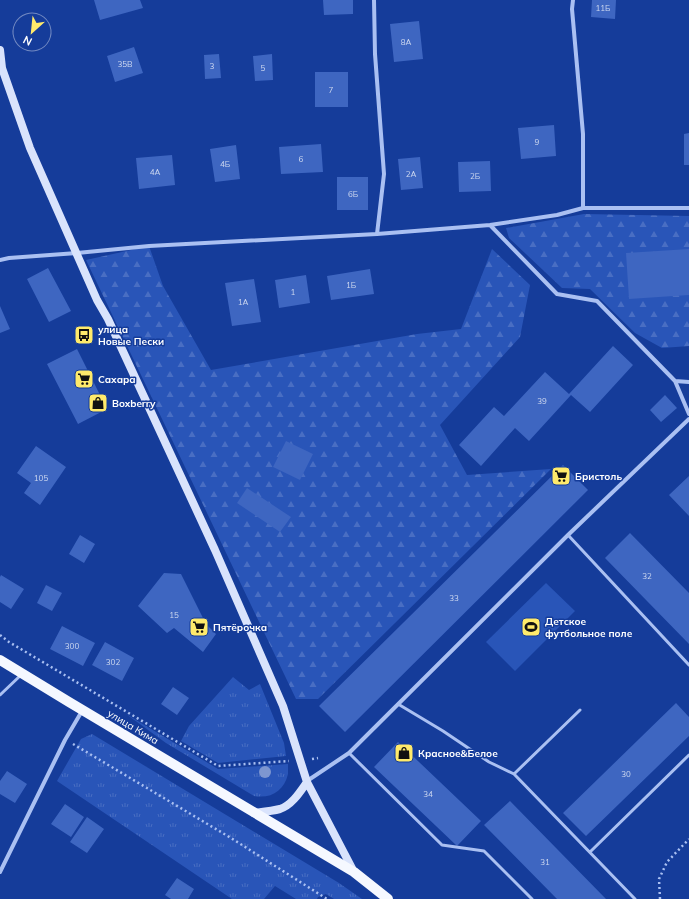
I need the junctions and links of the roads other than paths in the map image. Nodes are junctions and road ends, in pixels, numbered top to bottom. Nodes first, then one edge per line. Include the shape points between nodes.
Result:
1 (374, 0) edge
2 (573, 0) edge
3 (0, 50) edge
4 (583, 208) junction
5 (689, 208) edge
6 (490, 225) junction
7 (377, 234) junction
8 (77, 253) junction
9 (0, 260) edge
10 (675, 382) junction
11 (689, 382) edge
12 (689, 414) edge
13 (689, 419) edge
14 (568, 535) junction
15 (0, 660) edge
16 (689, 664) edge
17 (23, 674) junction
18 (0, 695) edge
19 (398, 704) junction
20 (82, 710) junction
21 (580, 710) dead end
22 (349, 753) junction
23 (689, 755) edge
24 (514, 774) junction
25 (307, 782) junction
26 (254, 813) junction
27 (590, 852) junction
28 (0, 872) edge
29 (354, 872) junction
30 (388, 899) edge
31 (532, 899) edge
32 (635, 899) edge

1 - 7 street via 375,54 384,174
2 - 4 street via 583,134
3 - 8 main road via 2,68 30,148
4 - 5 street
4 - 6 street via 557,215
6 - 7 street
6 - 10 street via 557,294 597,301
7 - 8 street via 148,246
8 - 9 street
8 - 25 main road via 216,550 283,706
10 - 11 street
10 - 12 street
13 - 14 street
14 - 16 lane
14 - 19 street
15 - 17 main road, улица Кима
17 - 18 lane
17 - 20 main road, улица Кима
19 - 22 street
19 - 24 lane via 489,762
20 - 26 main road, улица Кима
20 - 28 street
21 - 24 lane
22 - 25 street
22 - 31 lane via 442,845 484,851
23 - 27 lane
24 - 27 lane
25 - 26 main road via 291,802 281,808
25 - 29 main road
26 - 29 main road, улица Кима
27 - 32 lane
29 - 30 main road, улица Кима

